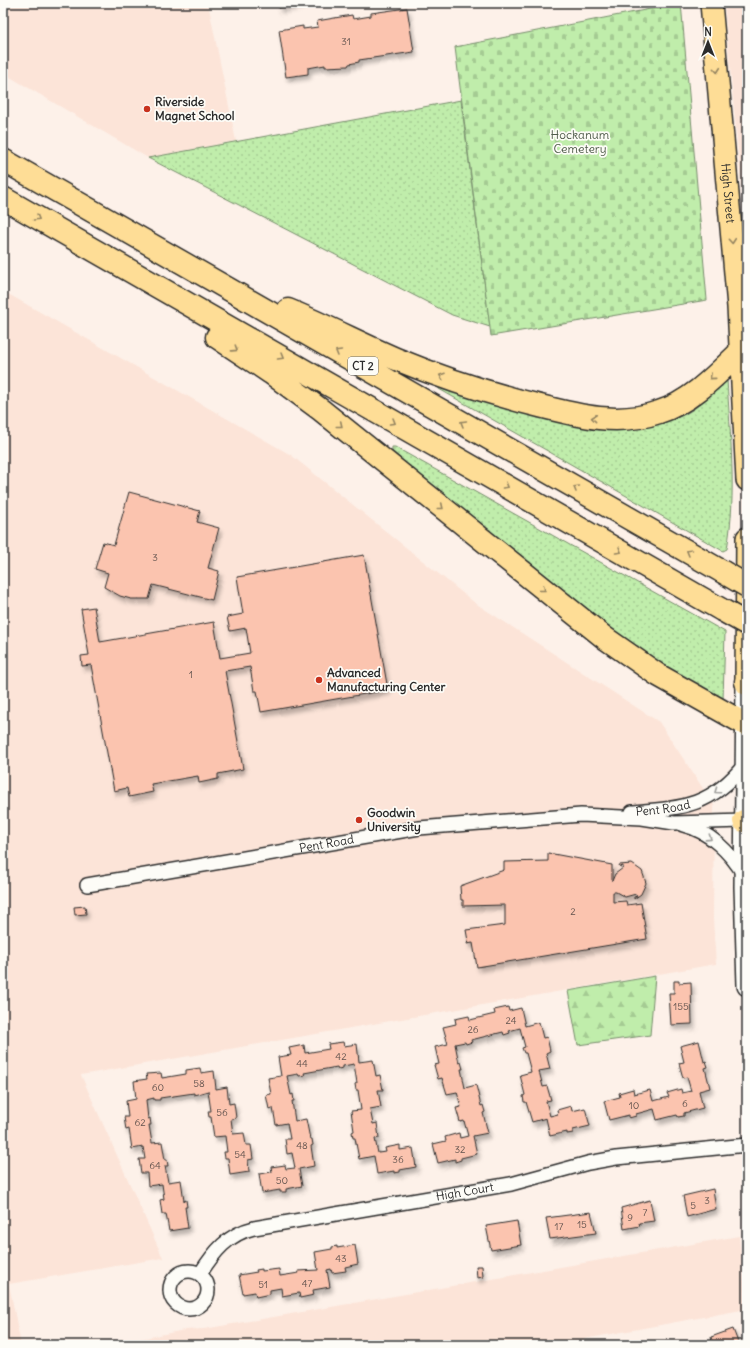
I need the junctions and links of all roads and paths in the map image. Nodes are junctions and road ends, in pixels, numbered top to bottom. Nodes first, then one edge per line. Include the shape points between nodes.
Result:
1 (711, 3) edge
2 (3, 160) edge
3 (3, 198) edge
4 (162, 289) junction
5 (238, 295) junction
6 (742, 307) edge
7 (741, 350) junction
8 (747, 480) edge
9 (747, 538) edge
10 (747, 586) edge
11 (747, 624) edge
12 (746, 683) edge
13 (745, 724) junction
14 (745, 764) junction
15 (567, 816) junction
16 (746, 821) edge
17 (674, 823) junction
18 (744, 875) junction
19 (87, 885) dead end
20 (747, 986) edge
21 (747, 1145) edge
22 (200, 1274) dead end

1 -> 6 main road, High Street
2 - 5 highway, CT 2
3 -> 4 highway
4 -> 11 highway, bridge
4 -> 13 highway via 210,332 321,410 605,638 658,675
7 -> 5 highway via 705,384 665,410 639,418 594,418 526,402 438,375 288,310
10 -> 5 highway, CT 2, bridge
6 - 7 main road, High Street
7 - 8 main road, High Street
9 - 12 main road
12 - 13 main road
13 - 14 main road
14 -> 15 street, Pent Road via 725,785 700,802 662,810
14 - 16 main road
15 - 17 street, Pent Road via 627,817
15 - 19 street, Pent Road via 419,828
16 - 17 street, Pent Road
16 - 18 main road
17 -> 18 street, Pent Road via 695,829 715,842
18 - 20 main road
21 - 22 street, High Court via 616,1158 511,1184 252,1228 224,1242

